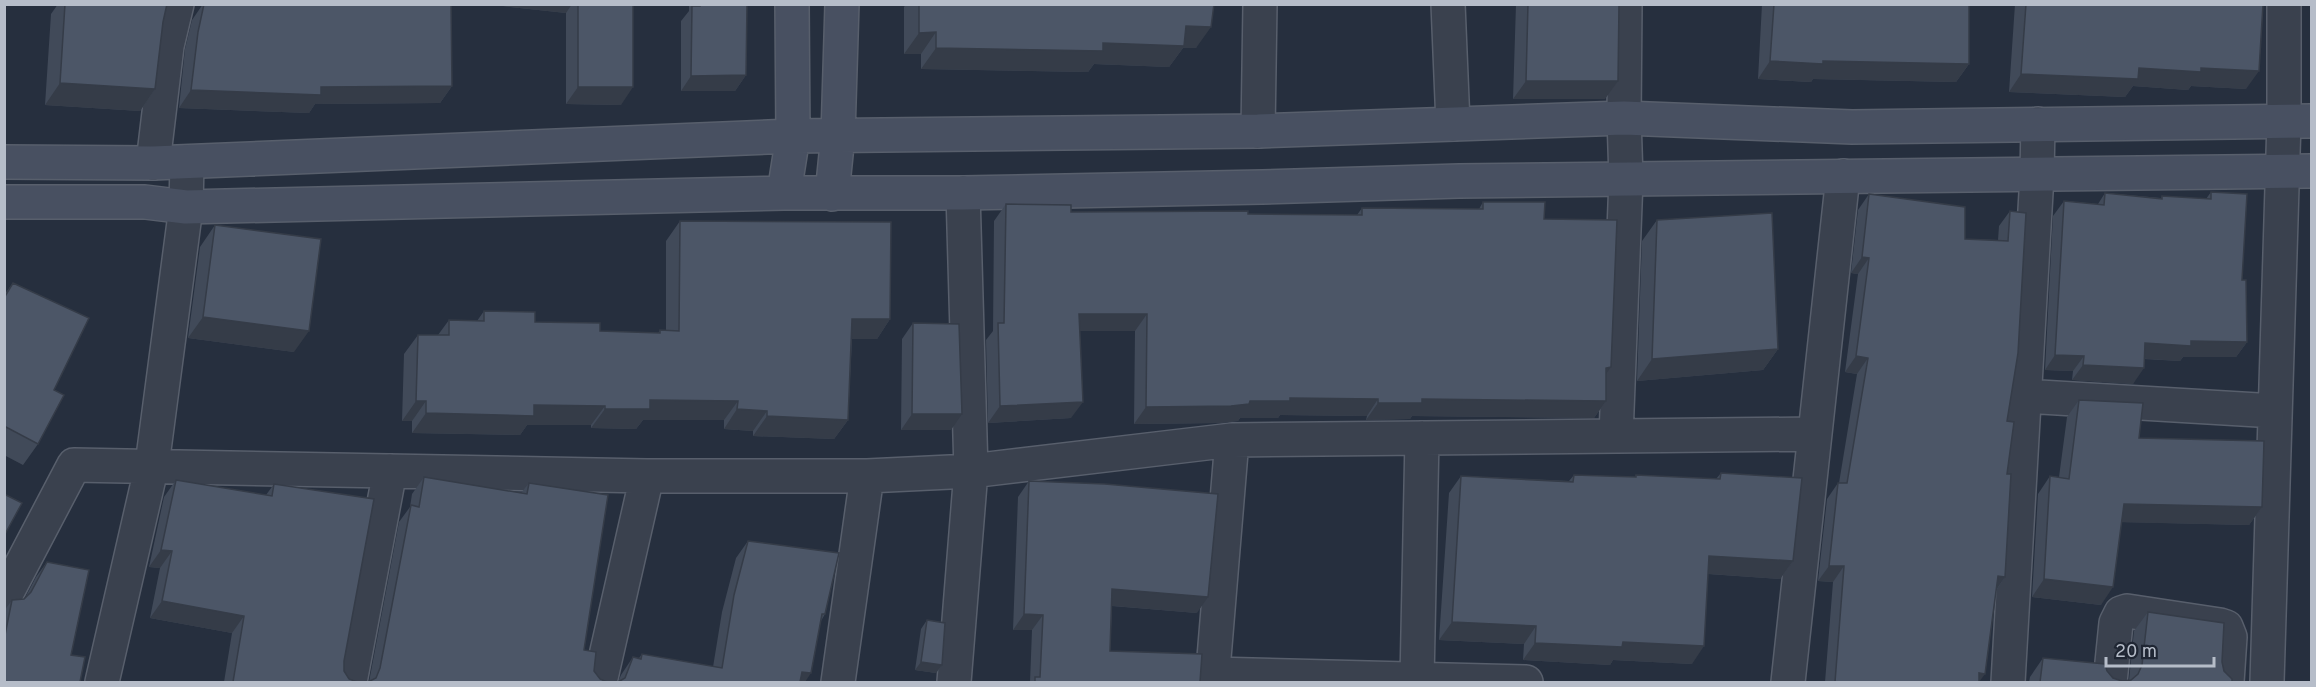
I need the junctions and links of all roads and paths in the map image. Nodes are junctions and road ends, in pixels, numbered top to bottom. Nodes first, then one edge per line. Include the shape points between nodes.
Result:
1 (177, 4) edge
2 (792, 4) edge
3 (842, 4) edge
4 (1260, 4) edge
5 (1448, 4) edge
6 (1625, 4) edge
7 (2284, 4) edge
8 (1624, 118) junction
9 (2298, 121) edge
10 (1453, 124) junction
11 (2038, 124) junction
12 (1258, 131) junction
13 (838, 135) junction
14 (793, 136) junction
15 (4, 162) edge
16 (187, 162) junction
17 (153, 163) junction
18 (2297, 171) edge
19 (2037, 175) junction
20 (1843, 176) junction
21 (1626, 179) junction
22 (963, 193) junction
23 (784, 194) junction
24 (832, 194) junction
25 (4, 202) edge
26 (186, 207) junction
27 (2023, 396) junction
28 (2275, 411) junction
29 (1815, 434) junction
30 (1616, 436) junction
31 (1422, 438) junction
32 (1232, 440) junction
33 (152, 465) junction
34 (390, 471) junction
35 (972, 471) junction
36 (647, 476) junction
37 (867, 476) junction
38 (4, 597) edge
39 (1212, 678) edge
40 (1417, 680) junction
41 (102, 682) edge
42 (350, 682) edge
43 (600, 682) edge
44 (838, 682) edge
45 (954, 682) edge
46 (1526, 682) edge
47 (1788, 682) edge
48 (2008, 682) edge
49 (2110, 682) edge
50 (2227, 682) edge
51 (2267, 682) edge

1 - 17 street via 167,46
2 - 14 street
3 - 13 street
4 - 12 street
5 - 10 street
6 - 8 street
7 - 9 street
8 - 10 street
8 - 11 street via 1852,127
8 - 21 street
9 - 11 street
9 - 18 street
10 - 12 street
11 - 19 street
12 - 13 street
13 - 14 street
13 - 24 street
14 - 16 street
14 - 23 street
15 - 17 street
16 - 17 street
16 - 26 street
18 - 19 street
18 - 28 street
19 - 20 street
19 - 27 street
20 - 21 street
20 - 29 street
21 - 22 street
21 - 30 street
22 - 24 street
22 - 35 street
23 - 24 street
23 - 26 street
25 - 26 street via 145,202
26 - 33 street
27 - 28 street
27 - 48 street
28 - 51 street
29 - 30 street
29 - 47 street
30 - 31 street
31 - 32 street
31 - 40 street
32 - 35 street
32 - 39 street
33 - 34 street
33 - 38 street via 74,465
33 - 41 street
34 - 36 street
34 - 42 street
35 - 37 street
35 - 45 street
36 - 37 street
36 - 43 street
37 - 44 street
39 - 40 street
40 - 46 street
49 - 50 street via 2116,623 2121,613 2127,611 2226,627 2230,637

